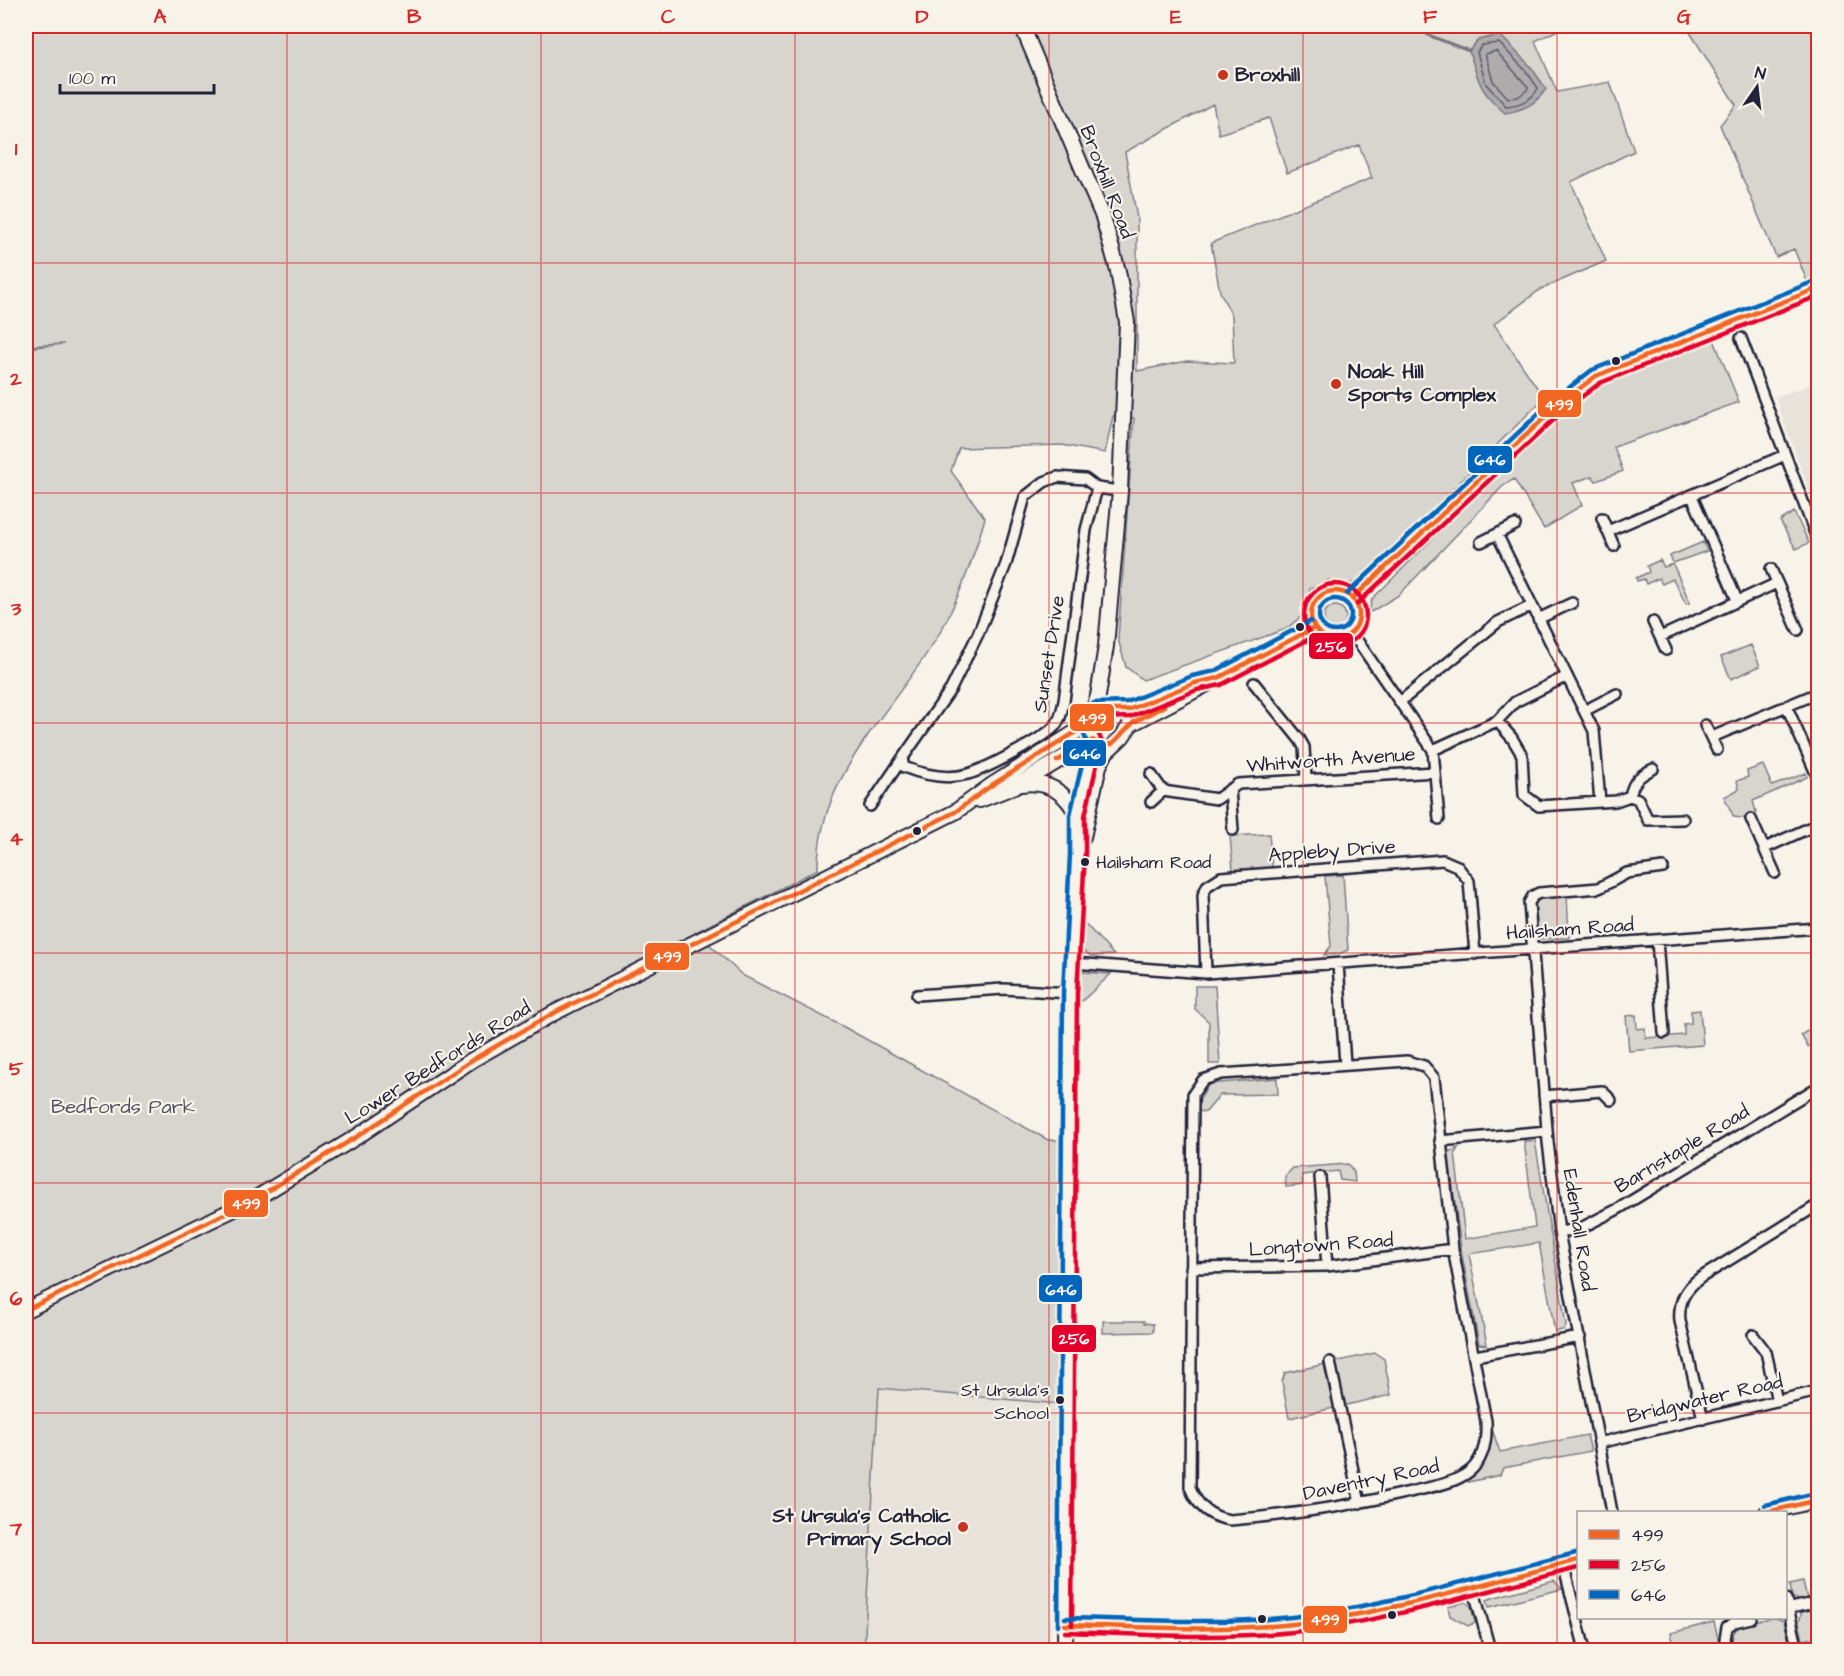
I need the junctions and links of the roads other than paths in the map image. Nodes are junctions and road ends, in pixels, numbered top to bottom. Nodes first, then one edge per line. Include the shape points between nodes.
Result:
1 (1022, 26) edge
2 (1818, 288) edge
3 (1741, 338) dead end
4 (1785, 455) junction
5 (1097, 488) junction
6 (1120, 491) junction
7 (1692, 496) junction
8 (1602, 518) dead end
9 (1515, 525) dead end
10 (1608, 531) junction
11 (1497, 534) junction
12 (1481, 542) dead end
13 (1818, 542) edge
14 (1614, 546) dead end
15 (1771, 569) dead end
16 (1777, 583) junction
17 (1352, 599) junction
18 (1737, 600) junction
19 (1572, 603) dead end
20 (1531, 606) junction
21 (1538, 619) junction
22 (1653, 622) dead end
23 (1314, 628) junction
24 (1798, 630) dead end
25 (1352, 633) junction
26 (1660, 637) junction
27 (1106, 646) junction
28 (1666, 650) dead end
29 (1567, 676) junction
30 (1218, 678) junction
31 (1254, 683) dead end
32 (1818, 693) edge
33 (1617, 694) dead end
34 (1401, 701) junction
35 (1786, 707) junction
36 (1115, 710) junction
37 (1584, 711) junction
38 (1090, 720) junction
39 (1497, 721) junction
40 (1705, 725) dead end
41 (1125, 732) junction
42 (1712, 737) junction
43 (1094, 741) junction
44 (1113, 745) junction
45 (1432, 750) junction
46 (1717, 750) dead end
47 (902, 759) junction
48 (1653, 769) dead end
49 (1435, 772) junction
50 (1151, 774) dead end
51 (1818, 778) edge
52 (1306, 779) junction
53 (1018, 785) junction
54 (1230, 789) junction
55 (1163, 791) junction
56 (1630, 796) junction
57 (1151, 802) dead end
58 (1600, 802) junction
59 (970, 804) junction
60 (870, 806) dead end
61 (1077, 815) junction
62 (1439, 819) dead end
63 (1683, 819) dead end
64 (1751, 819) dead end
65 (1818, 824) edge
66 (1233, 830) dead end
67 (1765, 848) junction
68 (1078, 854) junction
69 (1663, 868) dead end
70 (1775, 873) dead end
71 (1818, 928) edge
72 (1658, 940) junction
73 (1532, 950) junction
74 (1474, 954) junction
75 (1073, 963) junction
76 (1338, 964) junction
77 (1206, 973) junction
78 (1070, 993) junction
79 (917, 995) dead end
80 (1664, 1033) dead end
81 (1345, 1064) junction
82 (1818, 1087) edge
83 (1544, 1096) junction
84 (1611, 1100) dead end
85 (1547, 1131) junction
86 (1440, 1141) junction
87 (1320, 1177) dead end
88 (1818, 1205) edge
89 (1559, 1232) junction
90 (1453, 1249) junction
91 (1328, 1266) junction
92 (1191, 1268) junction
93 (26, 1310) edge
94 (1753, 1335) dead end
95 (1580, 1337) junction
96 (1475, 1356) junction
97 (1329, 1362) dead end
98 (1818, 1391) edge
99 (1777, 1401) junction
100 (1703, 1419) junction
101 (1599, 1443) junction
102 (1818, 1500) edge
103 (1360, 1503) junction
104 (1612, 1511) edge
105 (1771, 1511) edge
106 (1577, 1560) edge
107 (1563, 1564) junction
108 (1473, 1587) junction
109 (1818, 1602) edge
110 (1787, 1606) edge
111 (1787, 1610) edge
112 (1577, 1619) edge
113 (1577, 1619) edge
114 (1744, 1619) edge
115 (1065, 1625) junction
116 (1187, 1629) junction
117 (1065, 1650) edge
118 (1186, 1650) edge
119 (1490, 1650) edge
120 (1585, 1650) edge
121 (1728, 1650) edge
122 (1798, 1650) edge

1 - 6 street, Broxhill Road via 1103,218 1118,271 1127,322
2 - 17 street via 1596,376 1558,405
3 - 4 street
4 - 7 street
4 - 13 street
5 - 6 street
5 - 47 street via 1085,479 1057,477 1025,497 999,587 974,643 951,689
5 - 47 street, Sunset Drive via 1086,530 1064,701 1055,727 969,774 918,773 904,767
6 - 27 street, Broxhill Road
7 - 10 street
7 - 18 street
8 - 10 street
9 - 11 street
10 - 14 street
11 - 12 street
11 - 20 street
15 - 16 street
16 - 18 street
16 - 24 street
17 - 23 street via 1340,592 1317,598 1311,614
17 - 25 street via 1358,612
18 - 26 street
19 - 21 street
20 - 21 street
20 - 34 street via 1498,622
21 - 29 street
22 - 26 street
23 - 25 street via 1334,639
23 - 30 street
25 - 34 street
26 - 28 street
27 - 36 street, Broxhill Road via 1107,685
27 - 38 street, Broxhill Road
29 - 37 street
29 - 39 street via 1515,702
30 - 36 street via 1128,710
30 - 41 street via 1140,717
31 - 52 street via 1304,747
32 - 35 street
33 - 37 street
34 - 45 street
35 - 42 street
35 - 51 street
36 - 38 street via 1104,708
36 - 41 street via 1124,720
37 - 58 street via 1594,731
38 - 43 street
38 - 59 street, Lower Bedfords Road
39 - 45 street
39 - 58 street via 1522,755 1522,784 1527,800 1539,806
40 - 42 street
41 - 44 street
42 - 46 street
43 - 44 street
43 - 53 street, Lower Bedfords Road
43 - 61 street
44 - 68 street via 1099,766
45 - 49 street
47 - 60 street
48 - 56 street via 1639,776
49 - 52 street, Whitworth Avenue
49 - 62 street
50 - 55 street
52 - 54 street, Whitworth Avenue via 1238,784
53 - 59 street, Lower Bedfords Road
53 - 61 street via 1030,783 1053,788 1072,804
54 - 55 street, Whitworth Avenue via 1217,799
54 - 66 street
55 - 57 street
56 - 58 street
56 - 63 street via 1638,799 1648,820
59 - 93 street, Lower Bedfords Road via 552,1014 472,1060 253,1200
61 - 68 street
64 - 67 street
65 - 67 street
67 - 70 street
68 - 75 street
69 - 73 street, Edenhall Road via 1627,873 1599,888 1535,894 1529,903
71 - 72 street, Hailsham Road
72 - 73 street, Hailsham Road
72 - 80 street
73 - 74 street, Hailsham Road
73 - 83 street, Edenhall Road
74 - 76 street, Hailsham Road
74 - 77 street, Appleby Drive via 1469,881 1457,866 1443,860 1214,881 1207,886 1202,906
75 - 77 street, Hailsham Road
75 - 78 street
76 - 77 street, Hailsham Road
76 - 81 street
78 - 79 street via 1004,989
78 - 115 street
81 - 86 street, Daventry Road via 1407,1061 1424,1066 1434,1078
81 - 92 street, Daventry Road via 1222,1073 1197,1085 1191,1104
82 - 89 street, Barnstaple Road via 1612,1212 1579,1229
83 - 84 street via 1602,1091
83 - 85 street, Edenhall Road
85 - 86 street
85 - 89 street, Edenhall Road
86 - 90 street, Daventry Road
87 - 91 street
88 - 100 street via 1700,1278 1685,1292 1679,1309 1680,1321
89 - 95 street, Edenhall Road
90 - 91 street, Longtown Road
90 - 96 street, Daventry Road
91 - 92 street, Longtown Road
92 - 103 street, Daventry Road via 1190,1487 1194,1498 1212,1515 1230,1521
94 - 99 street via 1766,1352
95 - 96 street
95 - 101 street, Edenhall Road
96 - 103 street, Daventry Road via 1487,1437 1476,1465 1458,1479
97 - 103 street
98 - 99 street, Bridgwater Road
99 - 100 street, Bridgwater Road
100 - 101 street, Bridgwater Road
101 - 104 street, Edenhall Road
102 - 105 street
106 - 107 street
107 - 108 street
107 - 113 street
108 - 116 street via 1314,1621
108 - 119 street
109 - 110 street
111 - 122 street
112 - 120 street
114 - 121 street via 1727,1627
115 - 116 street
115 - 117 street
116 - 118 street

